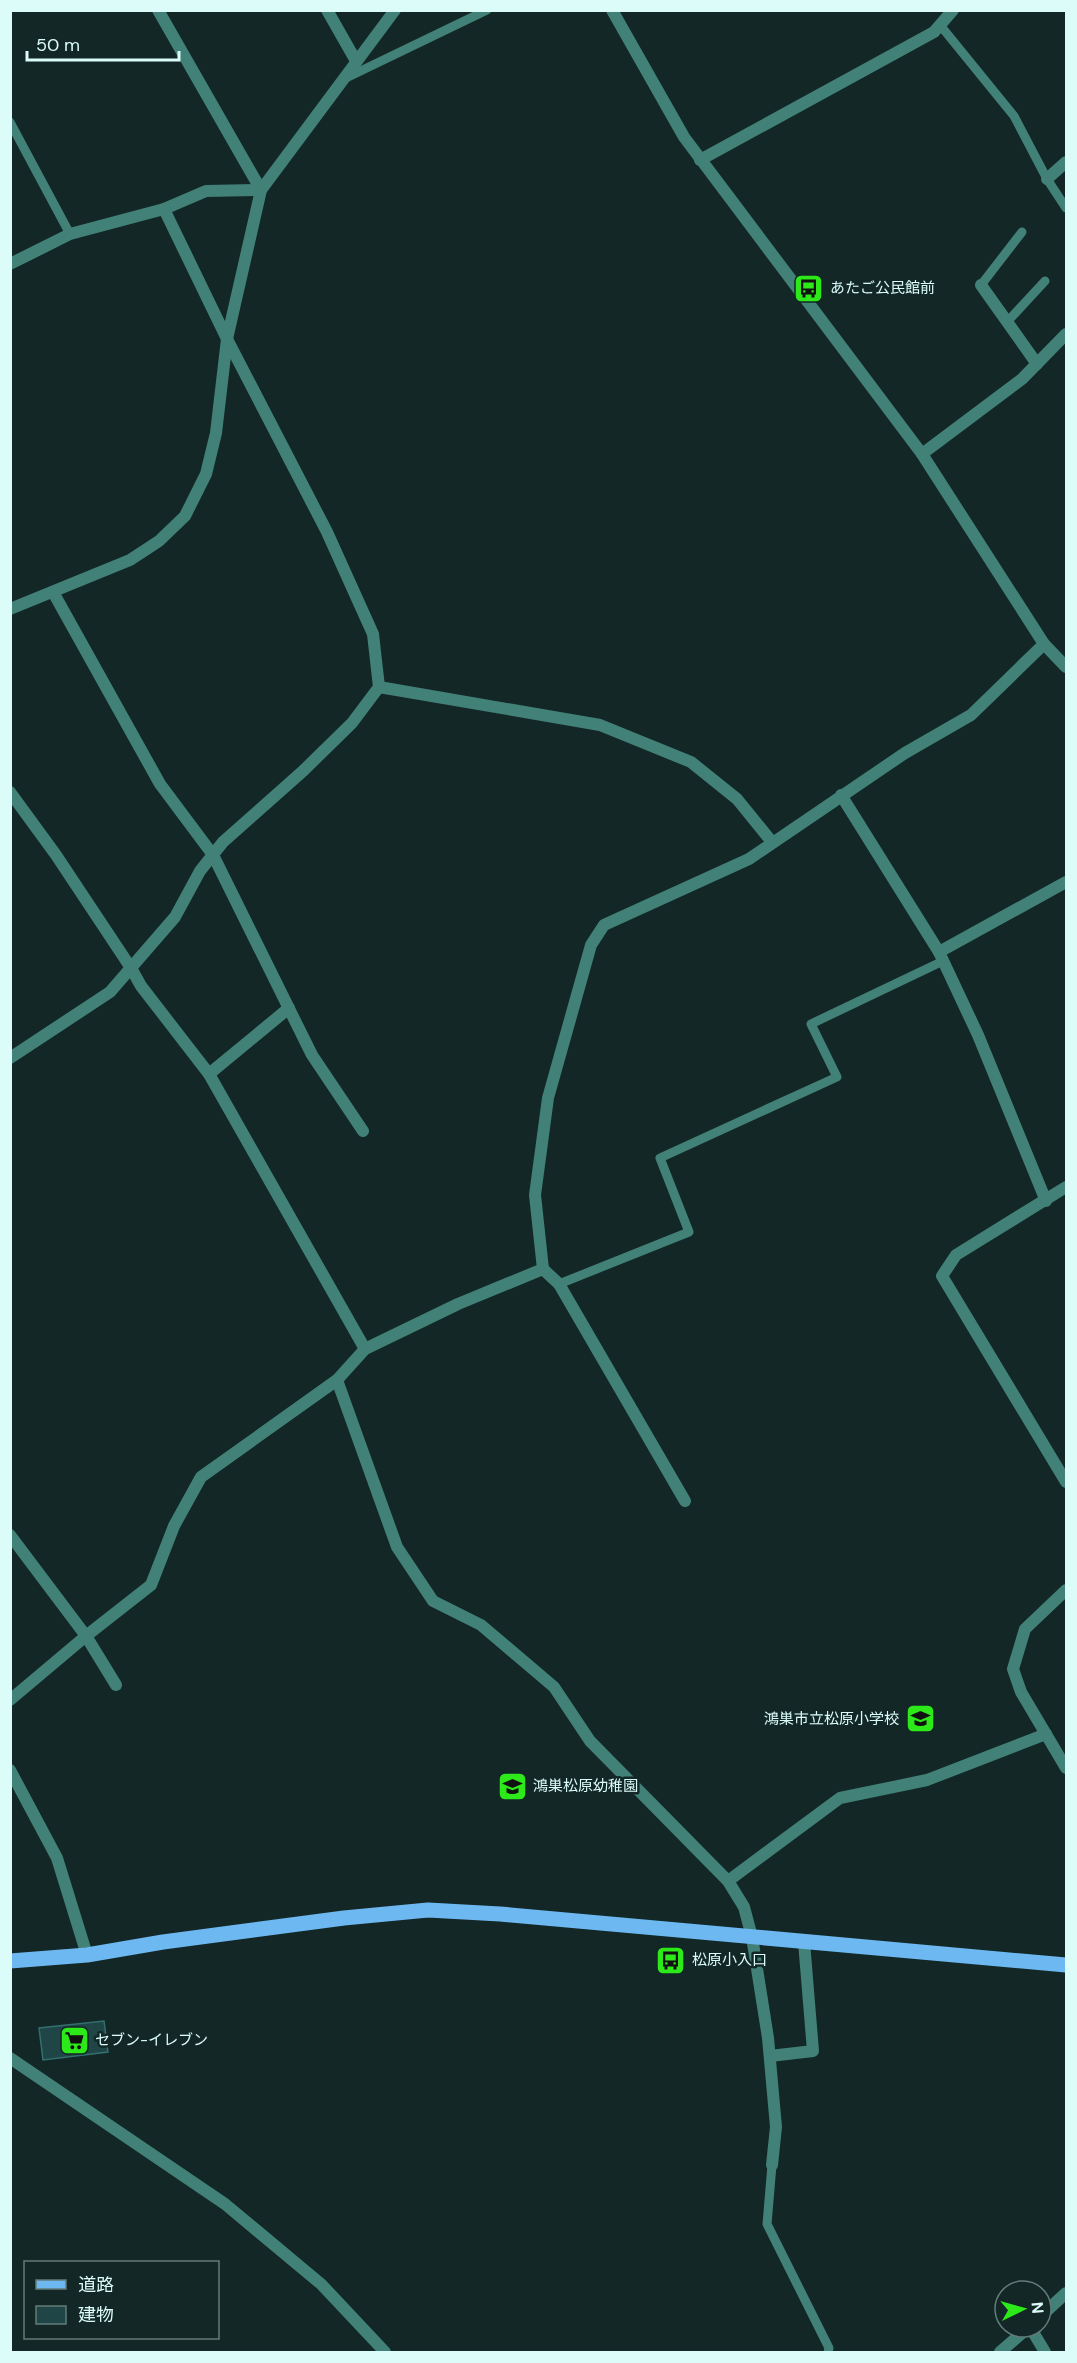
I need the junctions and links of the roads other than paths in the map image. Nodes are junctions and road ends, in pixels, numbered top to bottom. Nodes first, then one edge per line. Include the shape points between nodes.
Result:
1 (158, 10) edge
2 (327, 10) edge
3 (395, 10) edge
4 (487, 10) edge
5 (612, 10) edge
6 (953, 10) edge
7 (940, 25) junction
8 (356, 61) junction
9 (341, 80) junction
10 (10, 122) edge
11 (700, 160) junction
12 (1066, 162) edge
13 (1047, 179) junction
14 (261, 190) junction
15 (1066, 208) edge
16 (164, 209) junction
17 (1022, 232) dead end
18 (70, 234) junction
19 (10, 264) edge
20 (1045, 281) dead end
21 (981, 285) joint
22 (1007, 322) junction
23 (1066, 334) edge
24 (227, 339) junction
25 (1037, 364) junction
26 (922, 454) junction
27 (53, 592) junction
28 (10, 609) edge
29 (1044, 644) junction
30 (1066, 667) edge
31 (379, 687) junction
32 (10, 792) edge
33 (841, 795) junction
34 (771, 842) junction
35 (213, 855) junction
36 (1066, 882) edge
37 (941, 957) junction
38 (130, 968) junction
39 (289, 1008) junction
40 (10, 1058) edge
41 (209, 1074) junction
42 (363, 1131) dead end
43 (1066, 1187) edge
44 (1046, 1201) junction
45 (543, 1269) junction
46 (558, 1284) junction
47 (365, 1349) junction
48 (337, 1380) junction
49 (1066, 1482) edge
50 (685, 1501) dead end
51 (10, 1535) edge
52 (1066, 1590) edge
53 (86, 1636) junction
54 (116, 1684) dead end
55 (10, 1700) edge
56 (1046, 1734) junction
57 (1066, 1768) edge
58 (10, 1770) edge
59 (728, 1881) junction
60 (752, 1937) junction
61 (804, 1942) junction
62 (87, 1955) junction
63 (10, 1961) edge
64 (1066, 1965) edge
65 (770, 2056) junction
66 (10, 2058) edge
67 (772, 2165) joint
68 (1066, 2293) edge
69 (1053, 2305) edge
70 (1015, 2339) edge
71 (1037, 2339) edge
72 (385, 2352) edge
73 (828, 2352) edge
74 (1000, 2352) edge
75 (1045, 2352) edge

1 - 14 street
2 - 8 street
3 - 8 street
4 - 9 lane
5 - 11 street
6 - 7 street
7 - 11 street via 934,32
7 - 13 lane via 1014,116
8 - 9 street
9 - 14 street
10 - 18 lane
11 - 26 street
12 - 13 street
13 - 15 lane
14 - 16 street via 206,191
14 - 24 street
16 - 18 street
16 - 24 street
17 - 21 lane
18 - 19 street
20 - 22 lane
21 - 22 street
22 - 25 street
23 - 25 street
24 - 27 street via 216,433 206,474 185,516 159,541 130,560
24 - 31 street via 327,532 373,634
25 - 26 street
26 - 29 street
27 - 28 street
27 - 35 street via 160,784
29 - 30 street
29 - 33 street via 971,715
31 - 34 street via 600,725 691,762 737,799
31 - 35 street via 352,723 222,842
32 - 38 street
33 - 34 street
33 - 37 street
34 - 45 street via 749,859 604,925 591,945 548,1098 535,1195
35 - 38 street via 175,917
35 - 39 street
36 - 37 street
37 - 44 street via 978,1035
37 - 46 lane via 811,1024 837,1077 660,1158 689,1232
38 - 40 street via 110,992
38 - 41 street
39 - 41 street
39 - 42 street via 312,1055
41 - 47 street
43 - 44 street
44 - 49 street via 956,1255 942,1276
45 - 46 street
45 - 47 street
46 - 50 street
47 - 48 street
48 - 53 street via 201,1477 174,1526 151,1585
48 - 59 street via 397,1547 432,1601 481,1625 554,1687 590,1741
51 - 53 street
52 - 56 street via 1025,1629 1013,1669 1021,1692
53 - 54 street
53 - 55 street
56 - 57 street
56 - 59 street via 927,1780 840,1798
58 - 62 street via 57,1858
59 - 60 street via 744,1907
60 - 61 main road
60 - 62 main road via 428,1910 344,1918
60 - 65 street
61 - 64 main road
61 - 65 street via 813,2051
62 - 63 main road
65 - 67 street via 776,2127
66 - 72 street via 225,2204 321,2284
67 - 73 lane via 767,2224
68 - 69 street
70 - 74 street
71 - 75 street

